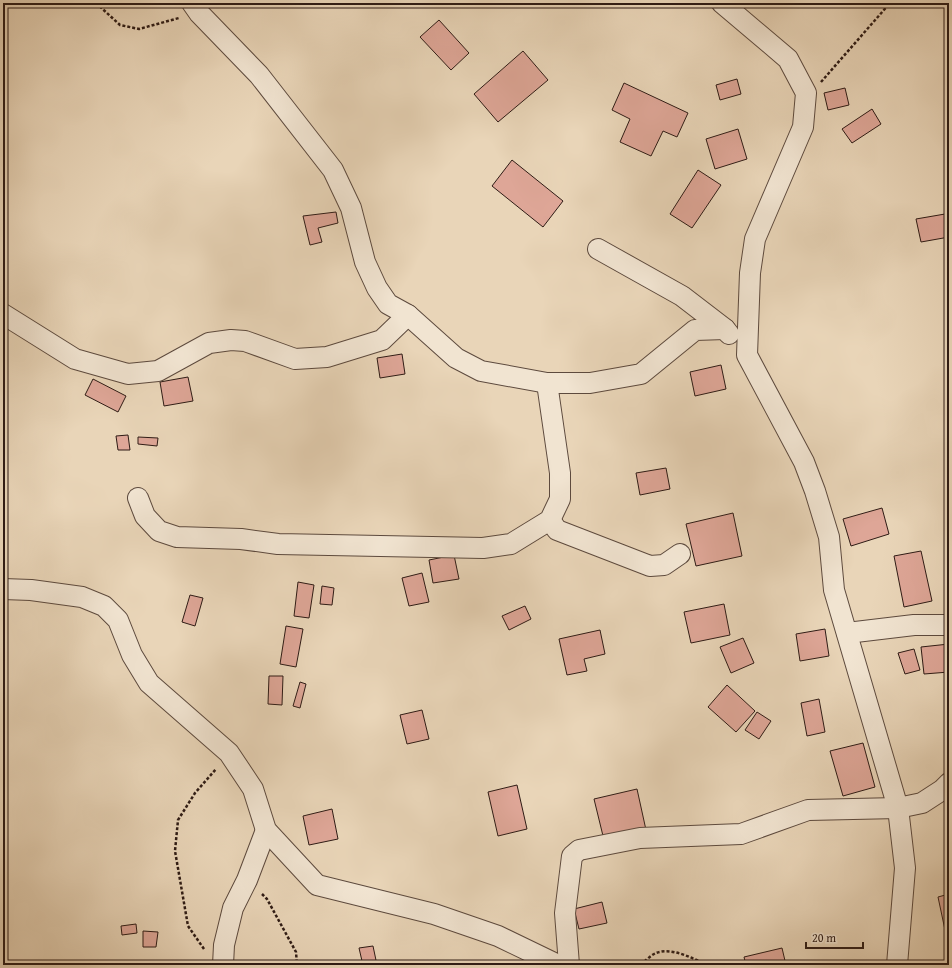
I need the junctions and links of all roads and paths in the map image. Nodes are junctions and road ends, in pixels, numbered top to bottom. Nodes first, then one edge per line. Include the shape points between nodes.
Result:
1 (96, 3) edge
2 (722, 3) edge
3 (890, 3) edge
4 (196, 8) edge
5 (806, 93) junction
6 (598, 249) dead end
7 (3, 314) edge
8 (408, 315) junction
9 (725, 329) junction
10 (747, 355) junction
11 (547, 383) junction
12 (138, 498) dead end
13 (550, 520) junction
14 (680, 554) dead end
15 (3, 589) edge
16 (949, 625) edge
17 (847, 633) junction
18 (229, 753) junction
19 (949, 783) edge
20 (898, 808) junction
21 (266, 830) junction
22 (247, 880) junction
23 (206, 951) dead end
24 (223, 965) edge
25 (297, 965) edge
26 (558, 965) edge
27 (569, 965) edge
28 (641, 965) edge
29 (707, 965) edge
30 (897, 965) edge

1 - 4 path via 120,25 139,29
2 - 5 street via 788,59
3 - 5 path via 824,80
4 - 8 street via 259,74 333,170 351,208 365,262 376,288 388,304
5 - 10 street via 803,127 755,239 750,273
6 - 9 street via 682,296
7 - 8 street via 75,359 128,374 158,371 208,343 231,340 245,341 294,359 327,357 382,340
8 - 11 street via 456,358 481,371
9 - 10 street
9 - 11 street via 695,330 641,374 590,383
10 - 17 street via 804,462 829,537 834,590
11 - 13 street via 560,473 560,499
12 - 13 street via 145,516 159,531 177,537 242,539 278,544 483,548 511,544
13 - 14 street via 557,530 650,566 664,564
15 - 18 street via 82,597 104,606 118,620 132,655 149,683
16 - 17 street via 914,625
17 - 20 street
18 - 21 street via 252,789
18 - 23 path via 195,793 178,820 175,851 188,926
19 - 20 street via 922,803
20 - 27 street via 808,810 741,834 640,838 579,850 572,856 565,913
20 - 30 street via 905,868
21 - 22 street
21 - 26 street via 317,885 434,914 498,936
22 - 24 street via 233,908 224,945
22 - 25 path via 267,899 296,952
28 - 29 path via 654,953 667,951

